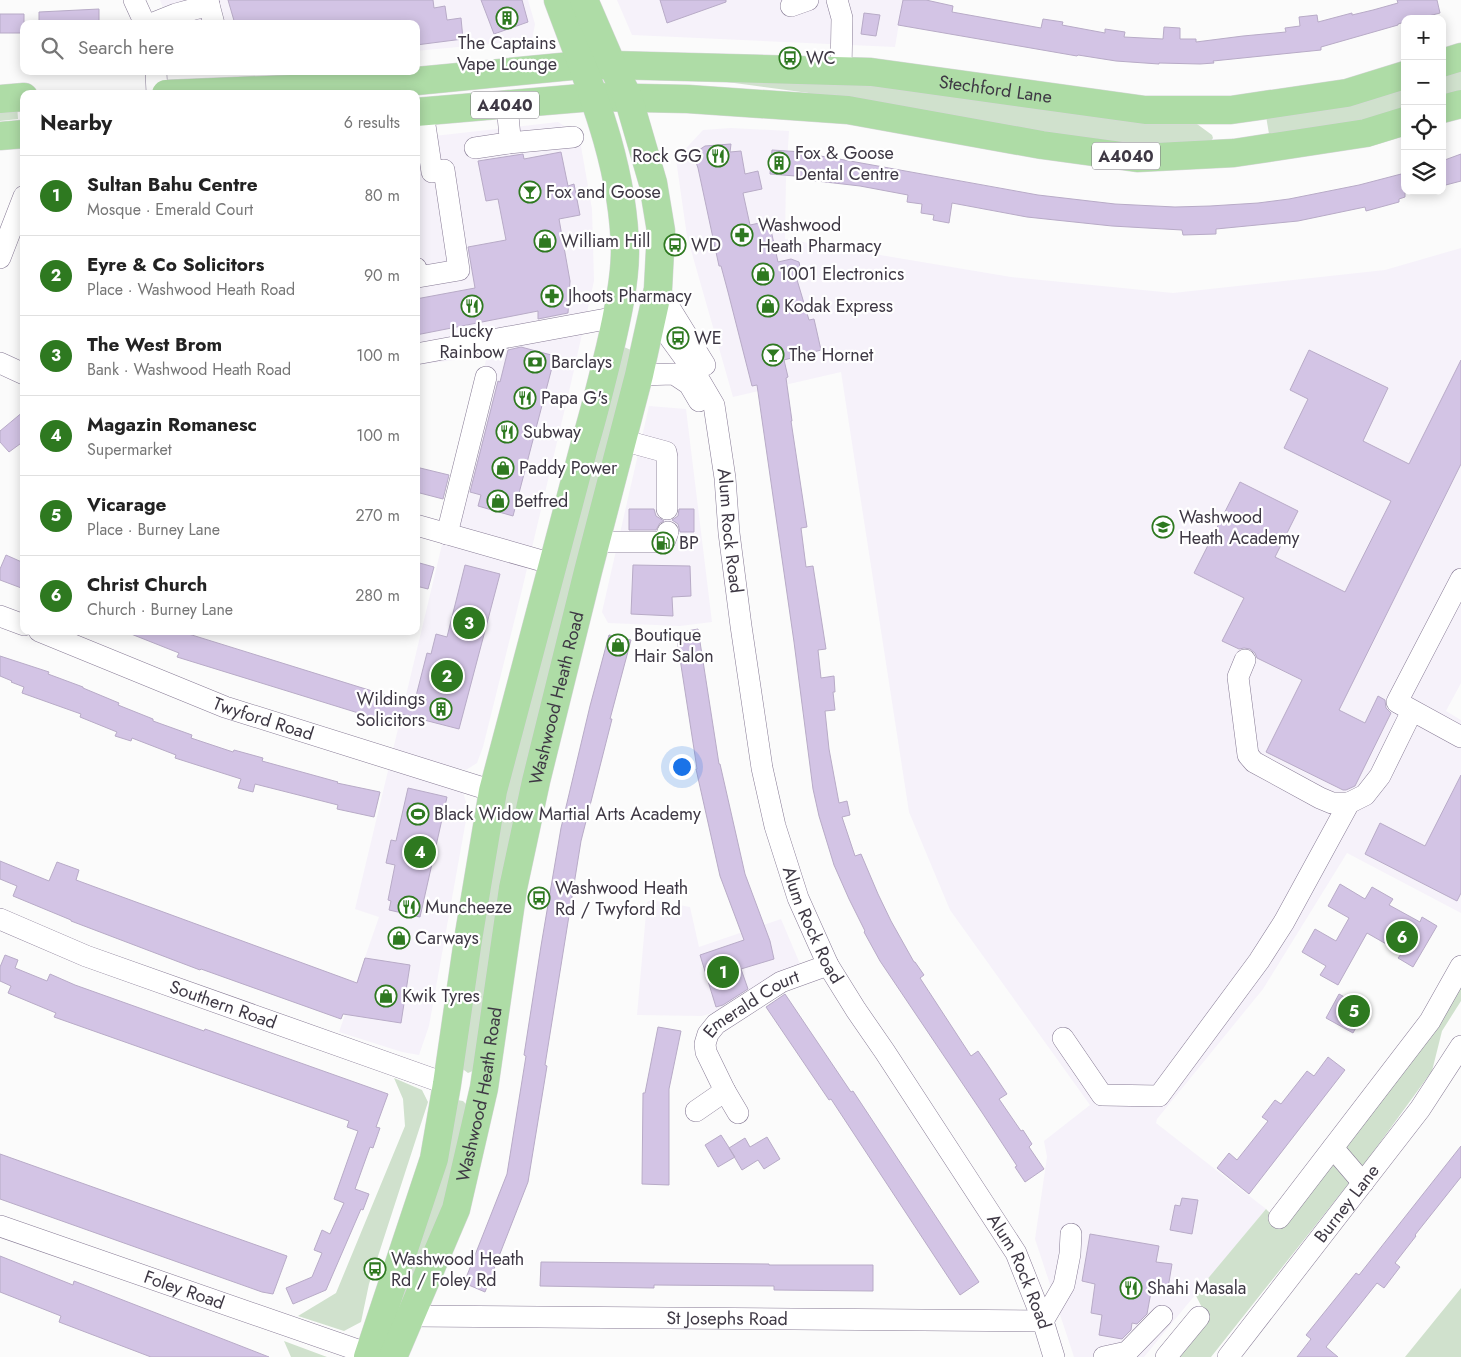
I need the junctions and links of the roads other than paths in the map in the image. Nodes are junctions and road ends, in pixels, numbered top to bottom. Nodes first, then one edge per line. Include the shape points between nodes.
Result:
1 (134, 0) edge
2 (558, 0) edge
3 (584, 0) edge
4 (836, 0) edge
5 (211, 10) edge
6 (143, 20) edge
7 (161, 20) edge
8 (1461, 57) edge
9 (1446, 62) edge
10 (582, 65) junction
11 (612, 65) junction
12 (841, 72) junction
13 (156, 75) edge
14 (1401, 76) edge
15 (157, 90) edge
16 (266, 90) edge
17 (20, 97) edge
18 (593, 97) junction
19 (628, 97) junction
20 (0, 99) edge
21 (1461, 104) edge
22 (507, 105) junction
23 (1446, 109) edge
24 (1231, 110) junction
25 (420, 112) edge
26 (420, 117) edge
27 (1401, 122) edge
28 (20, 134) edge
29 (0, 136) edge
30 (573, 137) dead end
31 (508, 143) junction
32 (475, 148) dead end
33 (1234, 153) junction
34 (20, 206) edge
35 (0, 258) edge
36 (420, 277) edge
37 (656, 299) junction
38 (617, 316) junction
39 (420, 353) edge
40 (0, 363) edge
41 (20, 372) edge
42 (639, 375) junction
43 (486, 377) dead end
44 (718, 439) junction
45 (622, 440) junction
46 (667, 509) dead end
47 (420, 526) edge
48 (668, 532) dead end
49 (447, 534) junction
50 (596, 542) junction
51 (553, 564) junction
52 (1461, 580) edge
53 (0, 616) edge
54 (20, 624) edge
55 (49, 635) edge
56 (1244, 660) dead end
57 (1412, 711) junction
58 (1461, 737) edge
59 (493, 791) junction
60 (1349, 803) junction
61 (0, 919) edge
62 (828, 965) junction
63 (1461, 966) edge
64 (1063, 1038) dead end
65 (1461, 1046) edge
66 (447, 1084) junction
67 (485, 1086) junction
68 (725, 1091) junction
69 (696, 1111) dead end
70 (738, 1113) dead end
71 (1333, 1148) junction
72 (1363, 1184) junction
73 (1279, 1218) dead end
74 (0, 1226) edge
75 (1071, 1234) dead end
76 (411, 1316) junction
77 (1162, 1316) dead end
78 (1200, 1317) dead end
79 (1043, 1322) junction
80 (377, 1356) edge
81 (1054, 1357) edge
82 (1104, 1357) edge
83 (1166, 1357) edge
84 (1228, 1357) edge

1 - 6 street
2 - 10 main road, Washwood Heath Road
3 - 11 main road, Washwood Heath Road
4 - 12 street via 842,18
5 - 7 street via 176,14
8 - 9 main road
10 - 11 main road, Stechford Lane / A4040
10 - 16 main road, A4040 via 365,86
10 - 18 main road, Washwood Heath Road
11 - 12 main road, Stechford Lane / A4040
11 - 19 main road, Washwood Heath Road
12 - 24 main road, Stechford Lane / A4040 via 871,72 1145,110
13 - 15 street
14 - 24 main road, Stechford Lane / A4040 via 1347,93
17 - 20 main road
18 - 19 main road, A4040
18 - 22 main road, A4040
18 - 38 main road, Washwood Heath Road via 612,155 622,209 625,252
19 - 33 main road, A4040 via 848,110 1042,146 1137,158
19 - 37 main road, Washwood Heath Road via 653,183 661,231
21 - 23 main road
22 - 25 main road, A4040
22 - 31 street
24 - 33 main road
26 - 36 street via 432,172 444,170 459,270
27 - 33 main road, A4040 via 1366,132
28 - 29 main road
30 - 31 street
31 - 32 street
34 - 35 street
37 - 42 main road, Washwood Heath Road
37 - 44 street, Alum Rock Road via 670,338 714,405
38 - 39 street
38 - 51 main road, Washwood Heath Road via 597,404
40 - 41 street
42 - 44 street, Alum Rock Road via 674,374 688,384 704,407
42 - 45 main road, Washwood Heath Road
43 - 49 street
44 - 62 street, Alum Rock Road via 762,768 775,826 798,898
45 - 46 street via 666,452
45 - 50 main road, Washwood Heath Road
47 - 49 street
48 - 50 street via 666,540 660,542
49 - 51 street
50 - 67 main road, Washwood Heath Road via 536,781 513,888
51 - 59 main road, Washwood Heath Road
52 - 57 street via 1397,702
53 - 54 street
55 - 59 street, Twyford Road via 226,707
56 - 60 street via 1238,677 1248,755 1254,762 1320,798 1332,803
57 - 58 street
57 - 60 street via 1380,776 1365,795
59 - 66 main road, Washwood Heath Road
60 - 64 street via 1259,961 1159,1096 1102,1095
61 - 66 street, Southern Road via 86,956
62 - 68 street, Emerald Court via 781,982 716,1024 708,1034 706,1052
62 - 79 street, Alum Rock Road via 1016,1253
63 - 71 street via 1430,1021
65 - 72 street, Burney Lane via 1420,1109
66 - 67 main road
66 - 80 main road, Washwood Heath Road via 434,1159
67 - 76 main road, Washwood Heath Road via 456,1209
68 - 69 street
68 - 70 street, Emerald Court
71 - 72 street
71 - 73 street
72 - 84 street, Burney Lane
74 - 80 street, Foley Road
75 - 79 street via 1064,1285
76 - 79 street, St Josephs Road
76 - 80 main road, Washwood Heath Road
77 - 82 street via 1127,1352
78 - 83 street
79 - 81 street, Alum Rock Road

